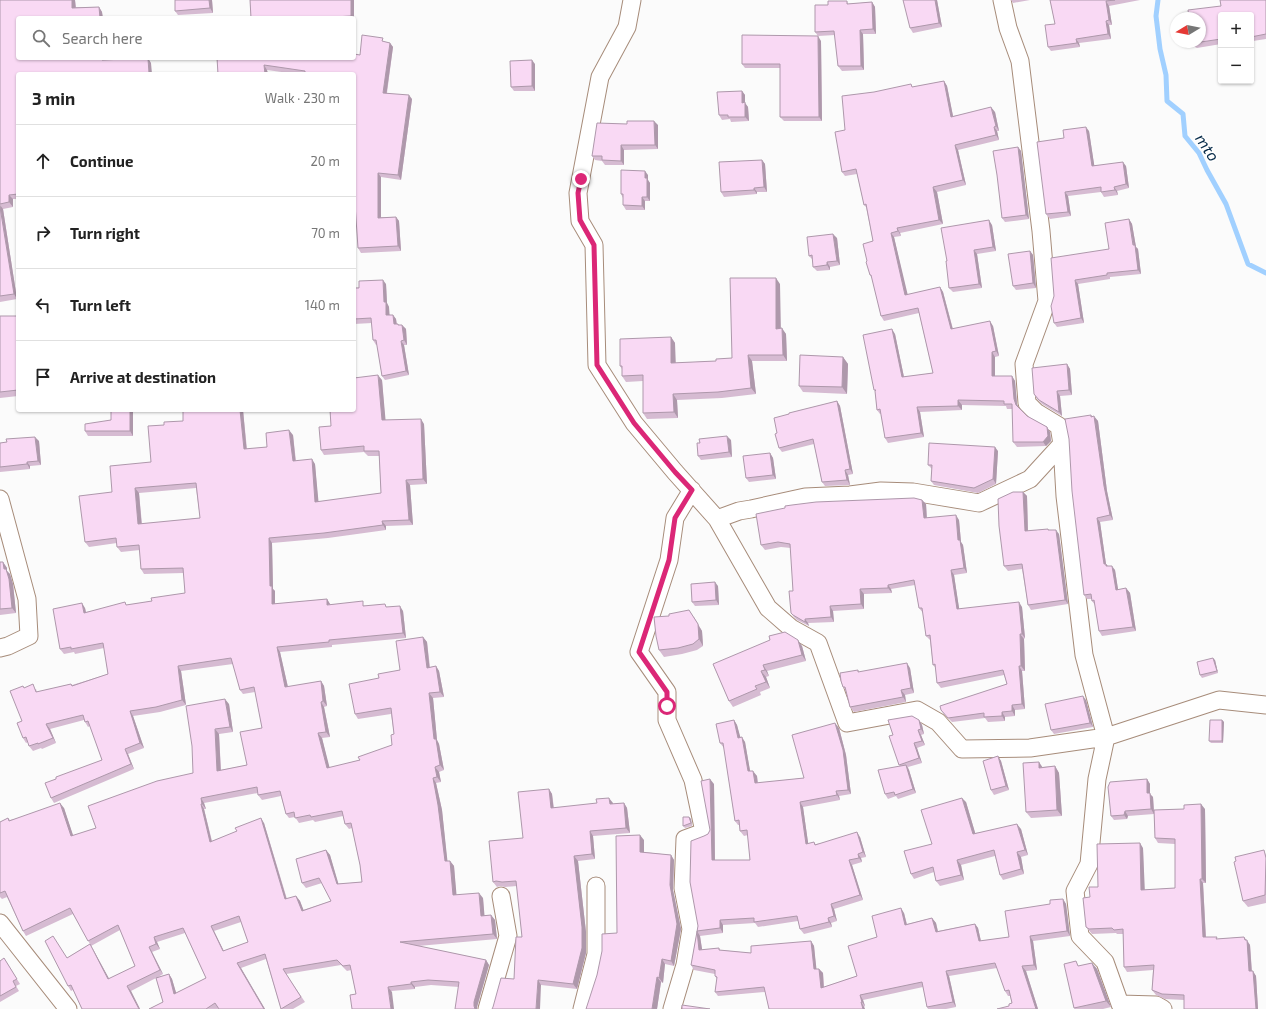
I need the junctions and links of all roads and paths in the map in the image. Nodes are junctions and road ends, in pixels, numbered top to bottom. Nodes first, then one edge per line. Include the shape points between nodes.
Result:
1 (632, 0) edge
2 (1002, 0) edge
3 (1062, 444) junction
4 (692, 490) junction
5 (0, 500) edge
6 (717, 519) junction
7 (0, 648) edge
8 (1266, 705) edge
9 (1106, 737) junction
10 (596, 886) dead end
11 (501, 896) dead end
12 (0, 922) edge
13 (68, 1009) edge
14 (487, 1009) edge
15 (582, 1009) edge
16 (672, 1009) edge
17 (1162, 1009) edge

1 - 4 street via 628,27 600,77 578,193 580,220 594,245 597,365 634,423
2 - 3 street via 1008,28 1020,61 1047,301 1024,364 1027,402 1036,412 1059,426
3 - 6 street via 1030,479 979,502 913,492 880,491 805,497 739,510
3 - 9 street via 1065,496 1084,655
4 - 6 street
4 - 16 street via 675,518 669,560 639,652 667,692 666,720 693,780 704,832 685,839 683,888 691,929
5 - 7 street via 27,599 29,636
6 - 9 street via 768,608 791,628 818,643 847,723 917,710 938,722 962,749 1030,748
8 - 9 street via 1219,700
9 - 17 street via 1097,779 1089,864 1076,892 1080,936 1105,962 1120,1004 1156,1005
10 - 15 street via 596,954
11 - 14 street via 508,936
12 - 13 street

